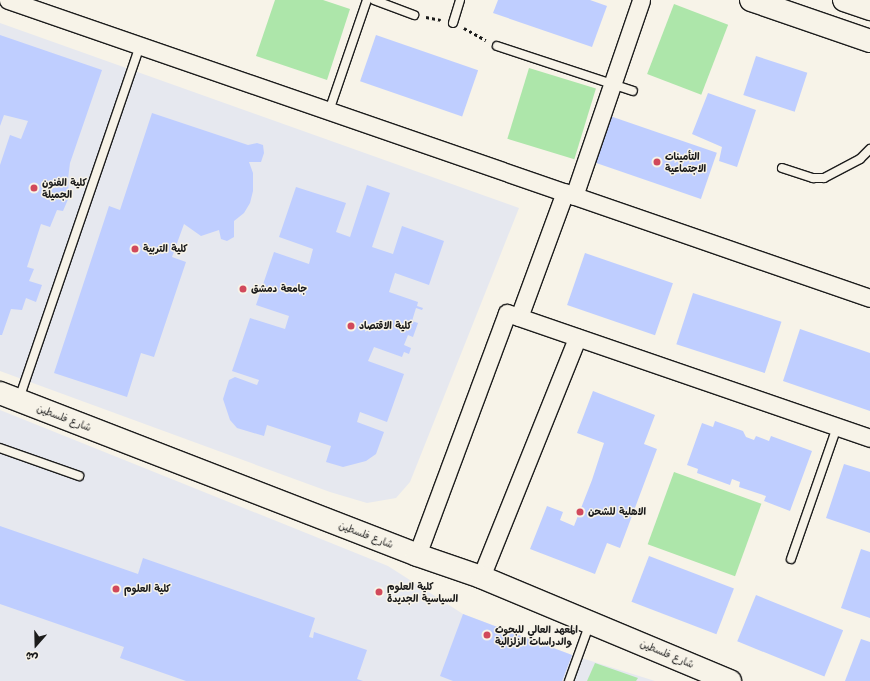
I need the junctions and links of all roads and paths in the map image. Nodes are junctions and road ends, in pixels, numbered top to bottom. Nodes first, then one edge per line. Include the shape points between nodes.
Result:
1 (8, 0) edge
2 (367, 0) edge
3 (374, 0) edge
4 (460, 0) edge
5 (641, 0) edge
6 (751, 0) edge
7 (844, 0) edge
8 (870, 9) edge
9 (414, 15) dead end
10 (453, 23) dead end
11 (870, 41) edge
12 (140, 45) junction
13 (497, 46) dead end
14 (612, 84) junction
15 (633, 91) dead end
16 (329, 111) junction
17 (870, 149) edge
18 (782, 168) dead end
19 (569, 194) junction
20 (870, 298) edge
21 (513, 315) junction
22 (578, 338) junction
23 (10, 397) edge
24 (837, 427) junction
25 (870, 438) edge
26 (0, 448) edge
27 (79, 476) dead end
28 (417, 555) junction
29 (791, 559) dead end
30 (481, 577) junction
31 (590, 622) junction
32 (569, 681) edge
33 (730, 681) edge

1 - 12 street
2 - 16 lane
3 - 9 lane
4 - 10 lane
5 - 14 street
6 - 11 street
7 - 8 street
12 - 16 street
12 - 23 lane
13 - 14 lane
14 - 15 lane
14 - 19 street
16 - 19 street
17 - 18 lane via 860,159 824,178 813,178
19 - 20 street
19 - 21 street
21 - 22 street
21 - 28 street
22 - 24 street
22 - 30 street
23 - 28 street, شارع فلسطين
24 - 25 street
24 - 29 lane
26 - 27 lane
28 - 30 street, شارع فلسطين
30 - 31 street, شارع فلسطين
31 - 32 lane
31 - 33 street, شارع فلسطين

